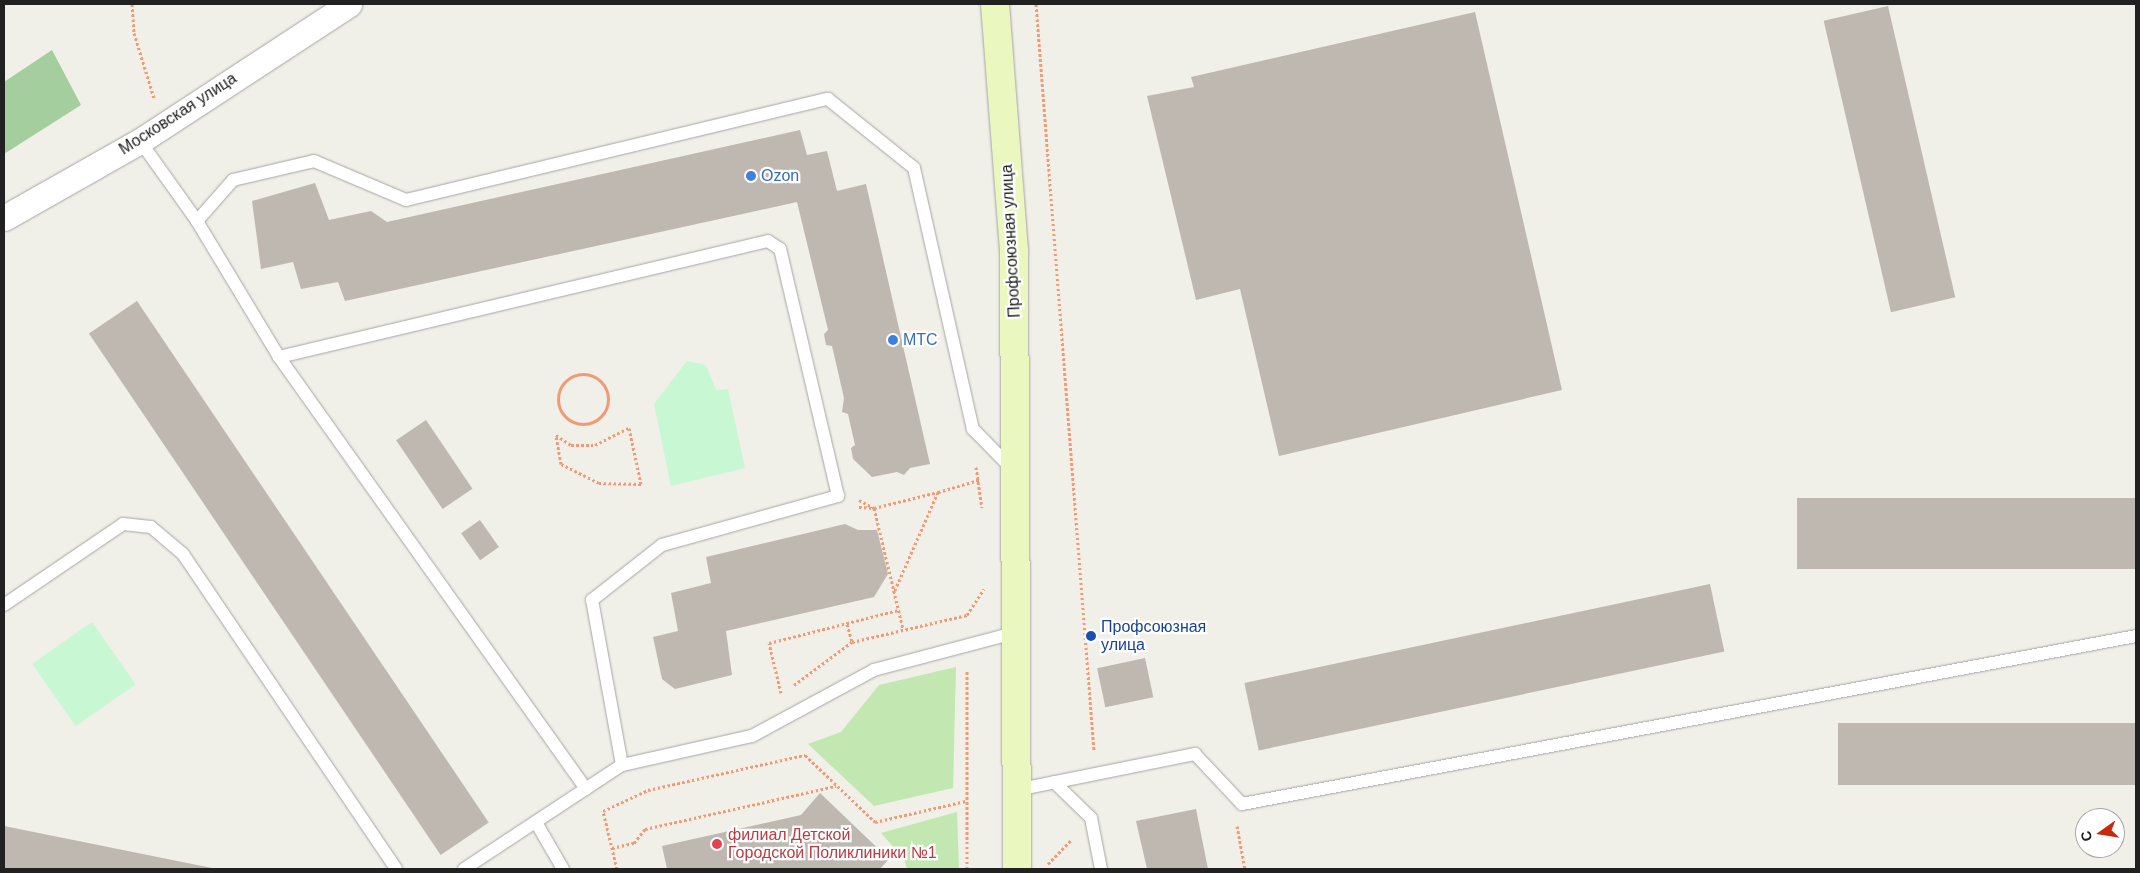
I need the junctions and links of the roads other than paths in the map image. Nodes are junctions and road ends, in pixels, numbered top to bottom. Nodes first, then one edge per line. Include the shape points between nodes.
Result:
1 (350, 4) edge
2 (995, 4) edge
3 (140, 141) junction
4 (4, 218) edge
5 (197, 221) junction
6 (279, 357) junction
7 (1018, 474) junction
8 (4, 605) edge
9 (1018, 632) junction
10 (2136, 636) edge
11 (622, 765) junction
12 (1054, 782) junction
13 (586, 789) junction
14 (1016, 790) junction
15 (537, 824) junction
16 (396, 869) edge
17 (464, 869) edge
18 (563, 869) edge
19 (1017, 869) edge
20 (1102, 869) edge

1 - 3 street, Московская улица
2 - 7 main road, Профсоюзная улица via 1014,251
3 - 4 street, Московская улица
3 - 5 lane
5 - 6 lane
5 - 7 lane via 233,180 314,161 406,200 828,99 914,168 973,428
6 - 11 lane via 768,241 780,249 838,496 662,545 592,600
6 - 13 lane
7 - 9 main road, Профсоюзная улица
8 - 16 lane via 123,524 151,526 183,554
9 - 11 lane via 874,670 752,736
9 - 14 main road, Профсоюзная улица
10 - 12 lane via 1242,804 1195,754
11 - 13 lane
12 - 14 lane
12 - 20 lane via 1091,818
13 - 15 lane
14 - 19 main road, Профсоюзная улица
15 - 17 lane
15 - 18 lane

